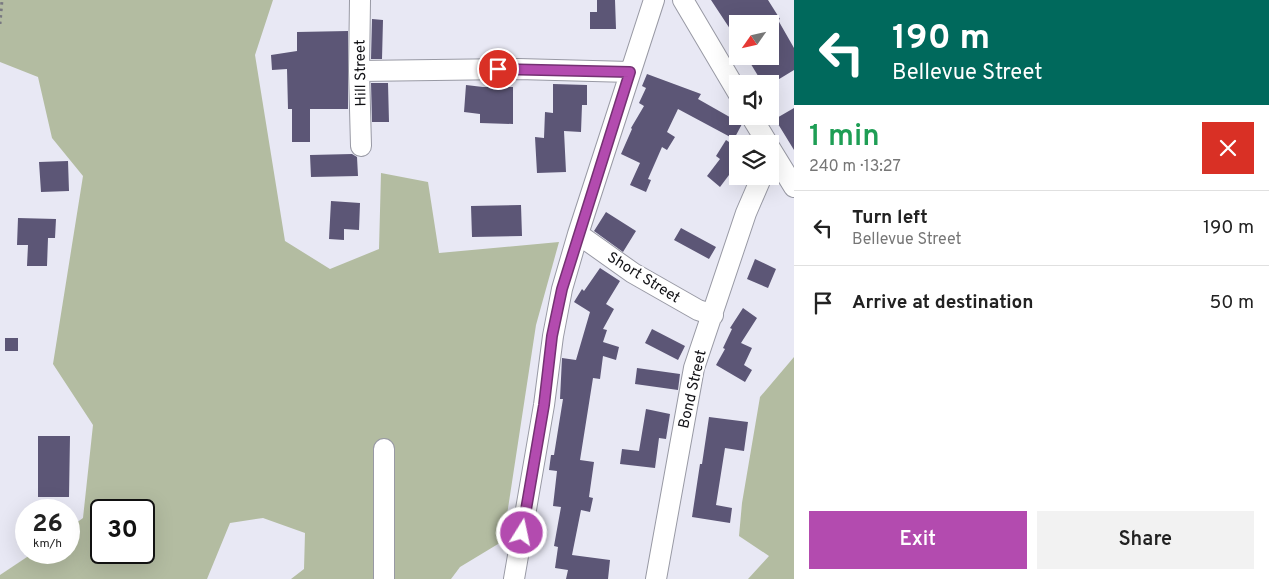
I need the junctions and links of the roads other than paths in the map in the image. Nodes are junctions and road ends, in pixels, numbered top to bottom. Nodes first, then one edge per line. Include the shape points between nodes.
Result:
1 (360, 0) edge
2 (654, 0) edge
3 (683, 0) edge
4 (359, 71) junction
5 (630, 72) junction
6 (729, 78) edge
7 (361, 146) dead end
8 (779, 164) edge
9 (758, 185) edge
10 (794, 187) edge
11 (578, 234) junction
12 (713, 315) junction
13 (384, 449) dead end
14 (384, 579) edge
15 (514, 579) edge
16 (656, 579) edge

1 - 4 street, Hill Street
2 - 5 street
3 - 6 street
4 - 5 street via 518,69
4 - 7 street, Hill Street
5 - 11 street
8 - 10 street
9 - 12 street, Bond Street
11 - 12 street, Short Street via 633,273 698,310
11 - 15 street via 552,336 544,405
12 - 16 street, Bond Street via 694,368
13 - 14 street

